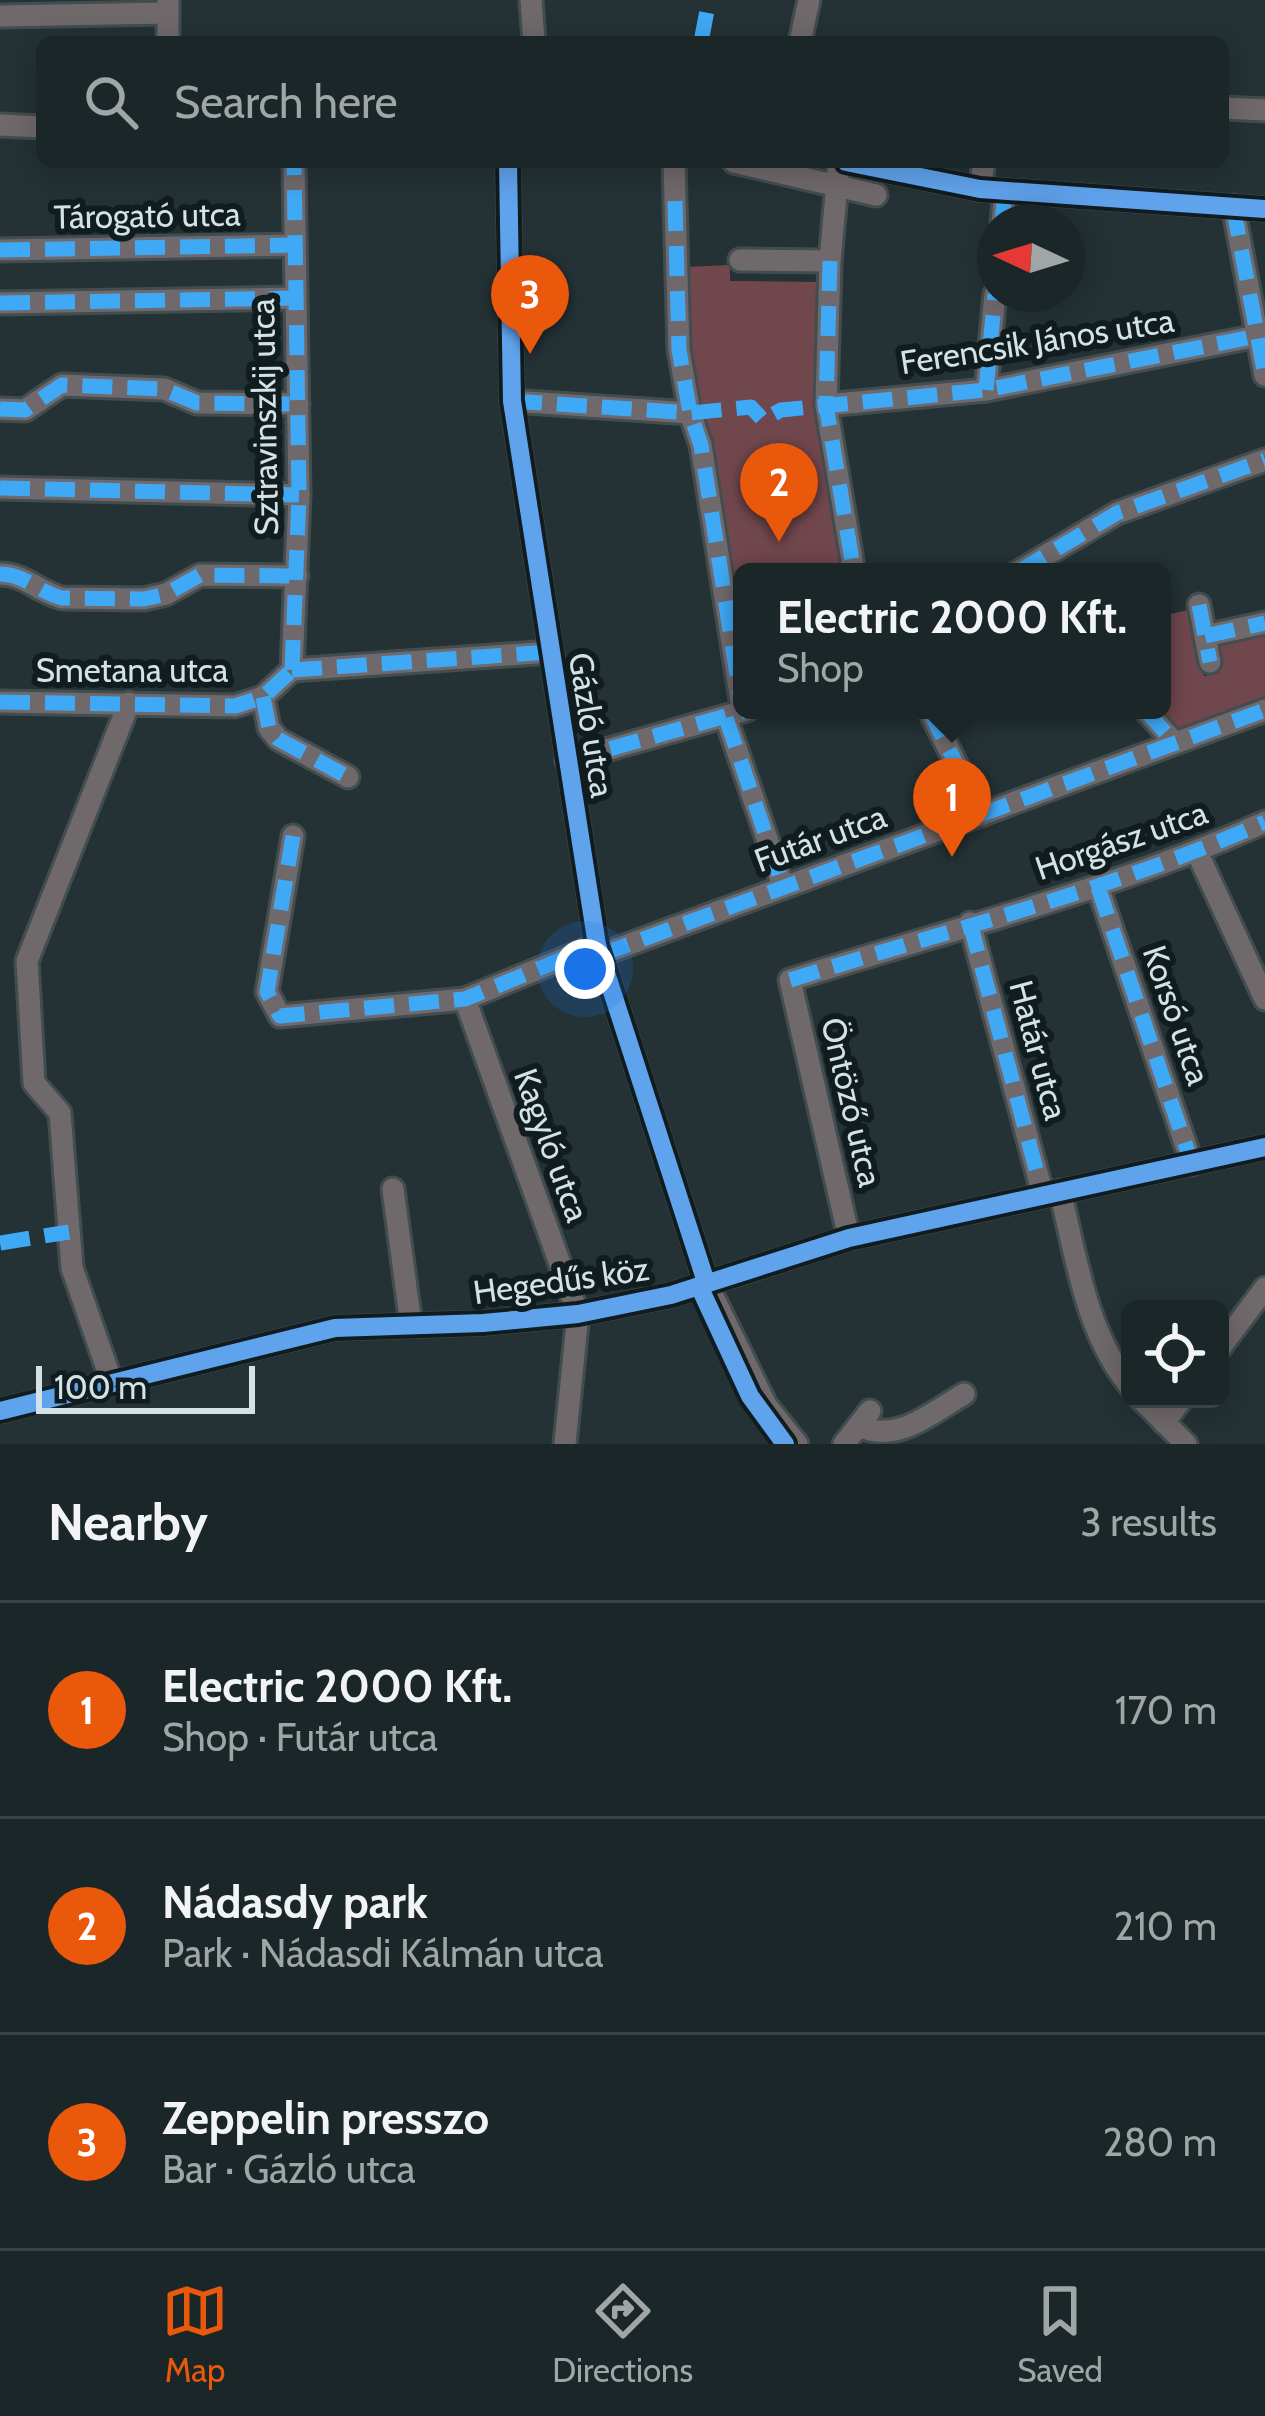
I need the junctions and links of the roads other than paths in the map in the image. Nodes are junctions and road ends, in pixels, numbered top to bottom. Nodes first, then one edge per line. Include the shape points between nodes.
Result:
1 (531, 0) edge
2 (809, 0) edge
3 (168, 7) edge
4 (0, 16) edge
5 (534, 36) edge
6 (801, 36) edge
7 (1229, 108) edge
8 (1265, 110) edge
9 (0, 125) edge
10 (36, 127) edge
11 (294, 168) edge
12 (508, 168) edge
13 (674, 168) edge
14 (757, 168) edge
15 (841, 168) edge
16 (873, 168) edge
17 (983, 168) edge
18 (834, 188) junction
19 (980, 189) junction
20 (1006, 191) junction
21 (876, 195) dead end
22 (1004, 204) edge
23 (1233, 206) junction
24 (1265, 208) edge
25 (295, 245) junction
26 (0, 250) edge
27 (740, 260) dead end
28 (830, 261) junction
29 (296, 298) junction
30 (0, 303) edge
31 (993, 312) edge
32 (1257, 336) junction
33 (1265, 375) edge
34 (986, 390) junction
35 (512, 401) junction
36 (298, 404) junction
37 (826, 406) junction
38 (0, 409) edge
39 (690, 413) junction
40 (1265, 460) edge
41 (0, 488) edge
42 (299, 495) junction
43 (852, 563) edge
44 (1036, 563) edge
45 (0, 574) edge
46 (297, 576) junction
47 (1199, 605) dead end
48 (1265, 623) edge
49 (1205, 636) junction
50 (550, 652) junction
51 (1210, 662) dead end
52 (733, 664) edge
53 (292, 670) junction
54 (262, 697) junction
55 (0, 702) edge
56 (129, 703) junction
57 (1265, 710) edge
58 (733, 714) edge
59 (742, 719) edge
60 (934, 719) edge
61 (1153, 719) edge
62 (1174, 742) junction
63 (567, 761) junction
64 (348, 777) dead end
65 (982, 815) junction
66 (1265, 822) edge
67 (293, 836) dead end
68 (1197, 853) junction
69 (782, 886) junction
70 (1098, 886) junction
71 (970, 923) junction
72 (599, 950) junction
73 (790, 980) joint
74 (465, 999) junction
75 (1265, 999) edge
76 (1265, 1147) edge
77 (1192, 1164) junction
78 (393, 1189) dead end
79 (1052, 1193) junction
80 (849, 1238) junction
81 (706, 1282) junction
82 (1265, 1288) edge
83 (578, 1314) junction
84 (410, 1325) junction
85 (1229, 1336) edge
86 (1121, 1373) edge
87 (111, 1380) junction
88 (964, 1394) dead end
89 (1150, 1408) edge
90 (1175, 1408) edge
91 (0, 1411) edge
92 (1164, 1423) junction
93 (858, 1427) edge
94 (565, 1444) edge
95 (797, 1444) edge
96 (1186, 1444) edge

1 - 5 street
2 - 6 street
3 - 4 street
7 - 8 street
9 - 10 street
11 - 25 street, Sztravinszkij utca
12 - 35 street, Gázló utca
13 - 39 street
14 - 18 street
15 - 18 street
16 - 19 street
17 - 19 street
18 - 21 street
18 - 28 street
19 - 20 street
20 - 22 street
20 - 23 street
23 - 24 street
23 - 32 street
25 - 26 street, Tárogató utca
25 - 29 street, Sztravinszkij utca
27 - 28 street
28 - 37 street
29 - 30 street
29 - 36 street, Sztravinszkij utca
31 - 34 street
32 - 33 street
32 - 34 street, Ferencsik János utca
34 - 37 street, Ferencsik János utca
35 - 39 street
35 - 50 street, Gázló utca
36 - 38 street via 197,403 164,389 62,385 25,410
36 - 42 street, Sztravinszkij utca
37 - 43 street
39 - 52 street
40 - 44 street via 1117,513
41 - 42 street
42 - 46 street, Sztravinszkij utca
45 - 46 street via 18,574 62,598 123,599 166,594 200,575
46 - 53 street, Sztravinszkij utca
47 - 49 street
48 - 49 street
49 - 51 street
50 - 53 street, Gázló utca
50 - 63 street, Gázló utca
53 - 54 street, Smetana utca
54 - 56 street, Smetana utca via 235,706
54 - 64 street, Smetana utca via 278,739
55 - 56 street, Smetana utca
56 - 87 street via 27,961 34,1082 60,1113 72,1268
57 - 62 street, Futár utca
58 - 63 street
59 - 69 street
60 - 65 street
61 - 62 street
62 - 65 street, Futár utca
63 - 72 street, Gázló utca
65 - 69 street, Futár utca
66 - 68 street, Horgász utca
67 - 74 street, Futár utca via 267,992 280,1016
68 - 70 street, Horgász utca
68 - 75 street
69 - 72 street, Futár utca
70 - 71 street, Horgász utca
70 - 77 street, Korsó utca
71 - 73 street, Horgász utca
71 - 79 street, Határ utca
72 - 74 street, Futár utca
72 - 81 street, Gázló utca
73 - 80 street, Öntöző utca
74 - 83 street, Kagyló utca
76 - 77 street, Hegedűs köz
77 - 79 street, Hegedűs köz
78 - 84 street
79 - 80 street, Hegedűs köz
79 - 86 street, Határ utca via 1087,1301
80 - 81 street, Hegedűs köz
81 - 83 street, Hegedűs köz
81 - 95 street, Gázló utca via 766,1405
82 - 85 street
83 - 84 street, Hegedűs köz
83 - 94 street
84 - 87 street, Hegedűs köz via 335,1328
87 - 91 street, Hegedűs köz
88 - 93 street via 898,1432
89 - 92 street
90 - 92 street
92 - 96 street

